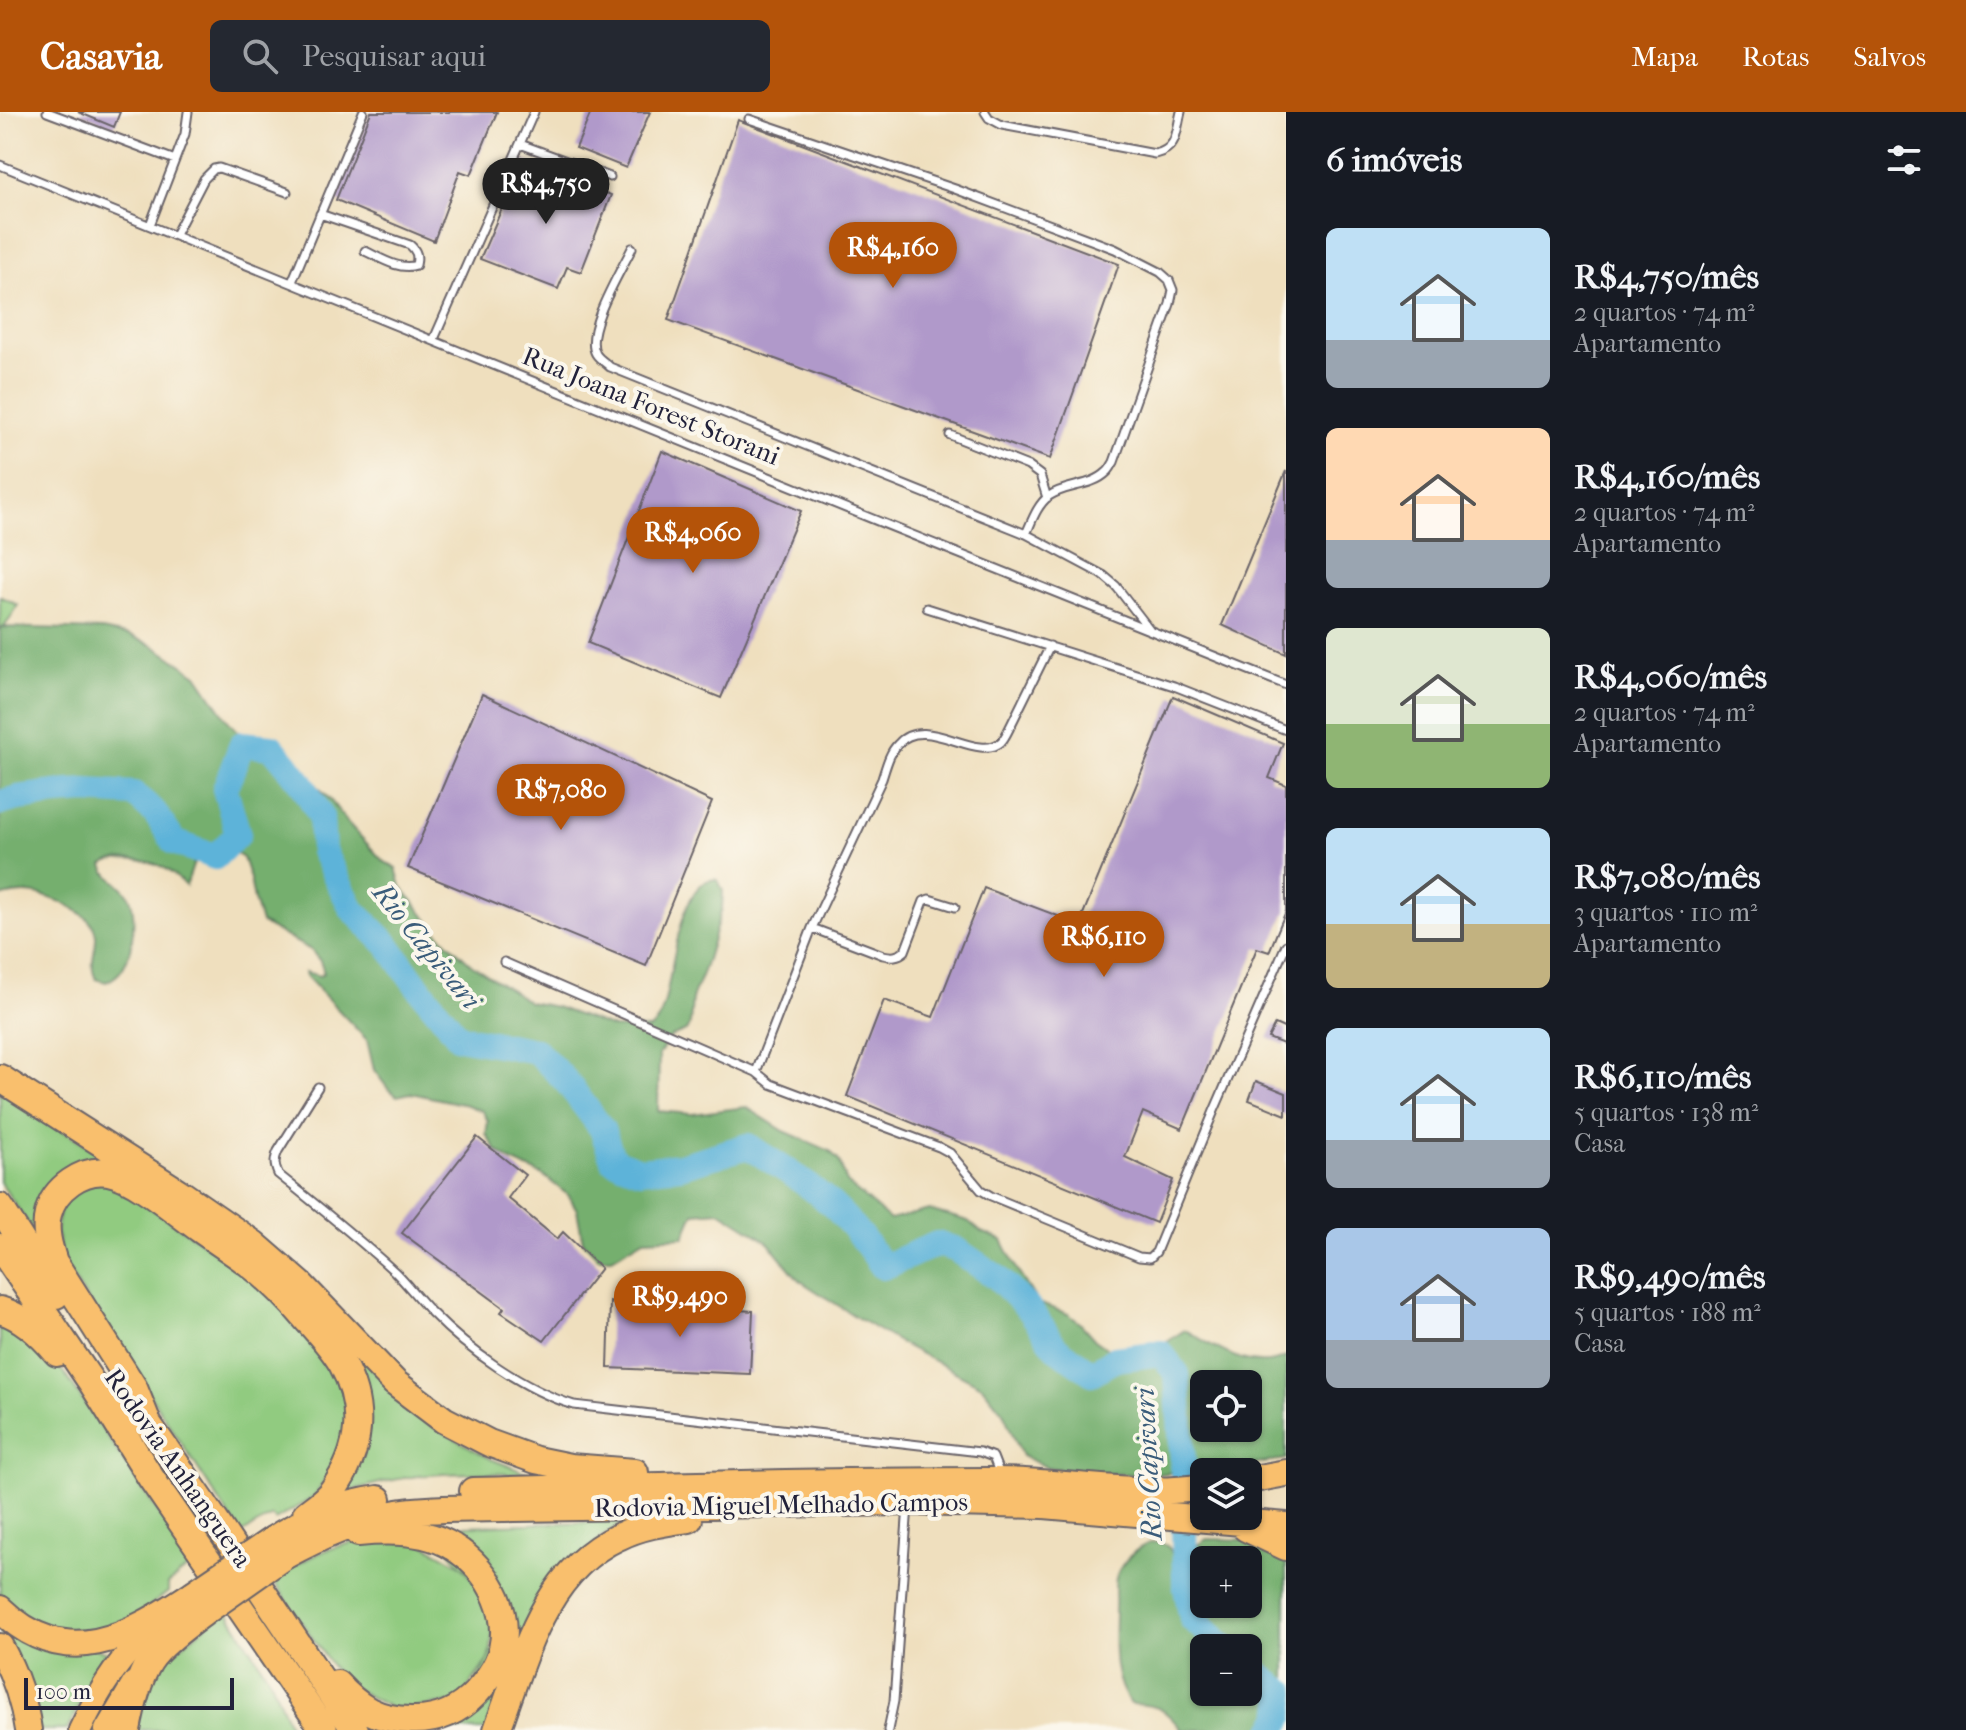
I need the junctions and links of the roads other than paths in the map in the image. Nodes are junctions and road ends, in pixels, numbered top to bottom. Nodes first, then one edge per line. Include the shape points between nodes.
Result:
1 (47, 112) edge
2 (188, 112) edge
3 (363, 112) edge
4 (534, 112) edge
5 (985, 112) edge
6 (1181, 112) edge
7 (749, 119) dead end
8 (520, 144) junction
9 (175, 160) junction
10 (0, 165) edge
11 (610, 177) dead end
12 (287, 192) dead end
13 (320, 214) junction
14 (150, 225) junction
15 (175, 235) junction
16 (632, 248) dead end
17 (365, 251) dead end
18 (292, 282) junction
19 (434, 339) junction
20 (950, 435) dead end
21 (1047, 498) junction
22 (1026, 534) junction
23 (927, 608) dead end
24 (1151, 632) junction
25 (1050, 646) junction
26 (1286, 685) edge
27 (1286, 730) edge
28 (955, 907) dead end
29 (812, 928) junction
30 (1286, 945) edge
31 (504, 962) dead end
32 (756, 1072) junction
33 (0, 1078) edge
34 (318, 1087) dead end
35 (0, 1207) edge
36 (0, 1247) edge
37 (0, 1310) edge
38 (148, 1423) junction
39 (1286, 1473) edge
40 (1262, 1477) edge
41 (151, 1478) junction
42 (1002, 1481) junction
43 (1190, 1490) edge
44 (798, 1493) junction
45 (908, 1502) junction
46 (1138, 1502) junction
47 (1190, 1514) edge
48 (1262, 1524) edge
49 (1286, 1526) edge
50 (1246, 1530) edge
51 (319, 1537) junction
52 (284, 1541) junction
53 (1286, 1547) edge
54 (190, 1604) junction
55 (0, 1609) edge
56 (281, 1619) junction
57 (265, 1644) junction
58 (0, 1647) edge
59 (149, 1661) junction
60 (28, 1730) edge
61 (80, 1730) edge
62 (106, 1730) edge
63 (127, 1730) edge
64 (302, 1730) edge
65 (324, 1730) edge
66 (355, 1730) edge
67 (497, 1730) edge
68 (888, 1730) edge

1 - 9 lane
2 - 9 lane
3 - 13 lane
4 - 8 lane
5 - 6 lane via 1002,125 1155,154 1174,142
7 - 21 lane via 1115,249 1169,280 1170,304 1114,462 1096,479
8 - 11 lane
8 - 19 lane
9 - 14 lane
10 - 14 lane, Rua Joana Forest Storani
12 - 15 lane via 214,169
13 - 17 lane via 410,245 418,258 410,267
13 - 18 lane
14 - 15 lane, Rua Joana Forest Storani
15 - 18 lane, Rua Joana Forest Storani
16 - 22 lane via 592,339 596,355 610,367
18 - 19 lane, Rua Joana Forest Storani
19 - 24 lane, Rua Joana Forest Storani
20 - 21 lane via 1028,466 1040,475
21 - 22 lane
22 - 24 lane via 1103,575
23 - 25 lane
24 - 26 lane, Rua Joana Forest Storani
25 - 27 lane
25 - 29 lane via 1000,743 986,748 922,732 899,741
28 - 29 lane via 926,899 900,956 883,955
29 - 32 lane
30 - 32 lane via 1150,1258 991,1196 950,1153 771,1084
31 - 32 lane
33 - 44 highway via 254,1244 395,1383 462,1430 503,1449 570,1467
34 - 42 lane via 278,1151 278,1174 398,1275 467,1346 528,1386 574,1405 988,1453
35 - 38 highway, Rodovia Anhanguera
36 - 41 highway, Rodovia Anhanguera
37 - 41 highway via 46,1340
38 - 52 highway via 134,1388 54,1262 49,1245 52,1203 67,1185 93,1172 112,1173 139,1186 253,1266 326,1341 349,1378 357,1411 353,1455 332,1492
38 - 56 highway, Rodovia Anhanguera
39 - 40 highway
41 - 57 highway, Rodovia Anhanguera
42 - 44 highway, Rodovia Miguel Melhado Campos
42 - 46 highway, Rodovia Miguel Melhado Campos
43 - 46 highway, Rodovia Miguel Melhado Campos
44 - 45 highway, Rodovia Miguel Melhado Campos
44 - 51 highway, Rodovia Miguel Melhado Campos via 401,1512
44 - 52 highway, Rodovia Miguel Melhado Campos via 414,1493 330,1512
44 - 67 highway via 654,1524 589,1555 545,1609
45 - 46 highway, Rodovia Miguel Melhado Campos
45 - 68 lane
46 - 47 highway, Rodovia Miguel Melhado Campos
48 - 49 highway, Rodovia Miguel Melhado Campos
50 - 53 highway
51 - 52 highway, Rodovia Miguel Melhado Campos
51 - 56 highway via 396,1532 452,1546 475,1564 495,1592 502,1613 498,1662 467,1702 446,1715 398,1720 351,1700
52 - 54 highway, bridge
54 - 55 highway via 117,1636 78,1644 38,1635
54 - 59 highway via 170,1640
54 - 61 main road via 122,1658
56 - 66 highway, Rodovia Anhanguera
57 - 64 highway
57 - 65 highway, Rodovia Anhanguera
58 - 60 highway via 19,1689
59 - 62 main road
59 - 63 highway

